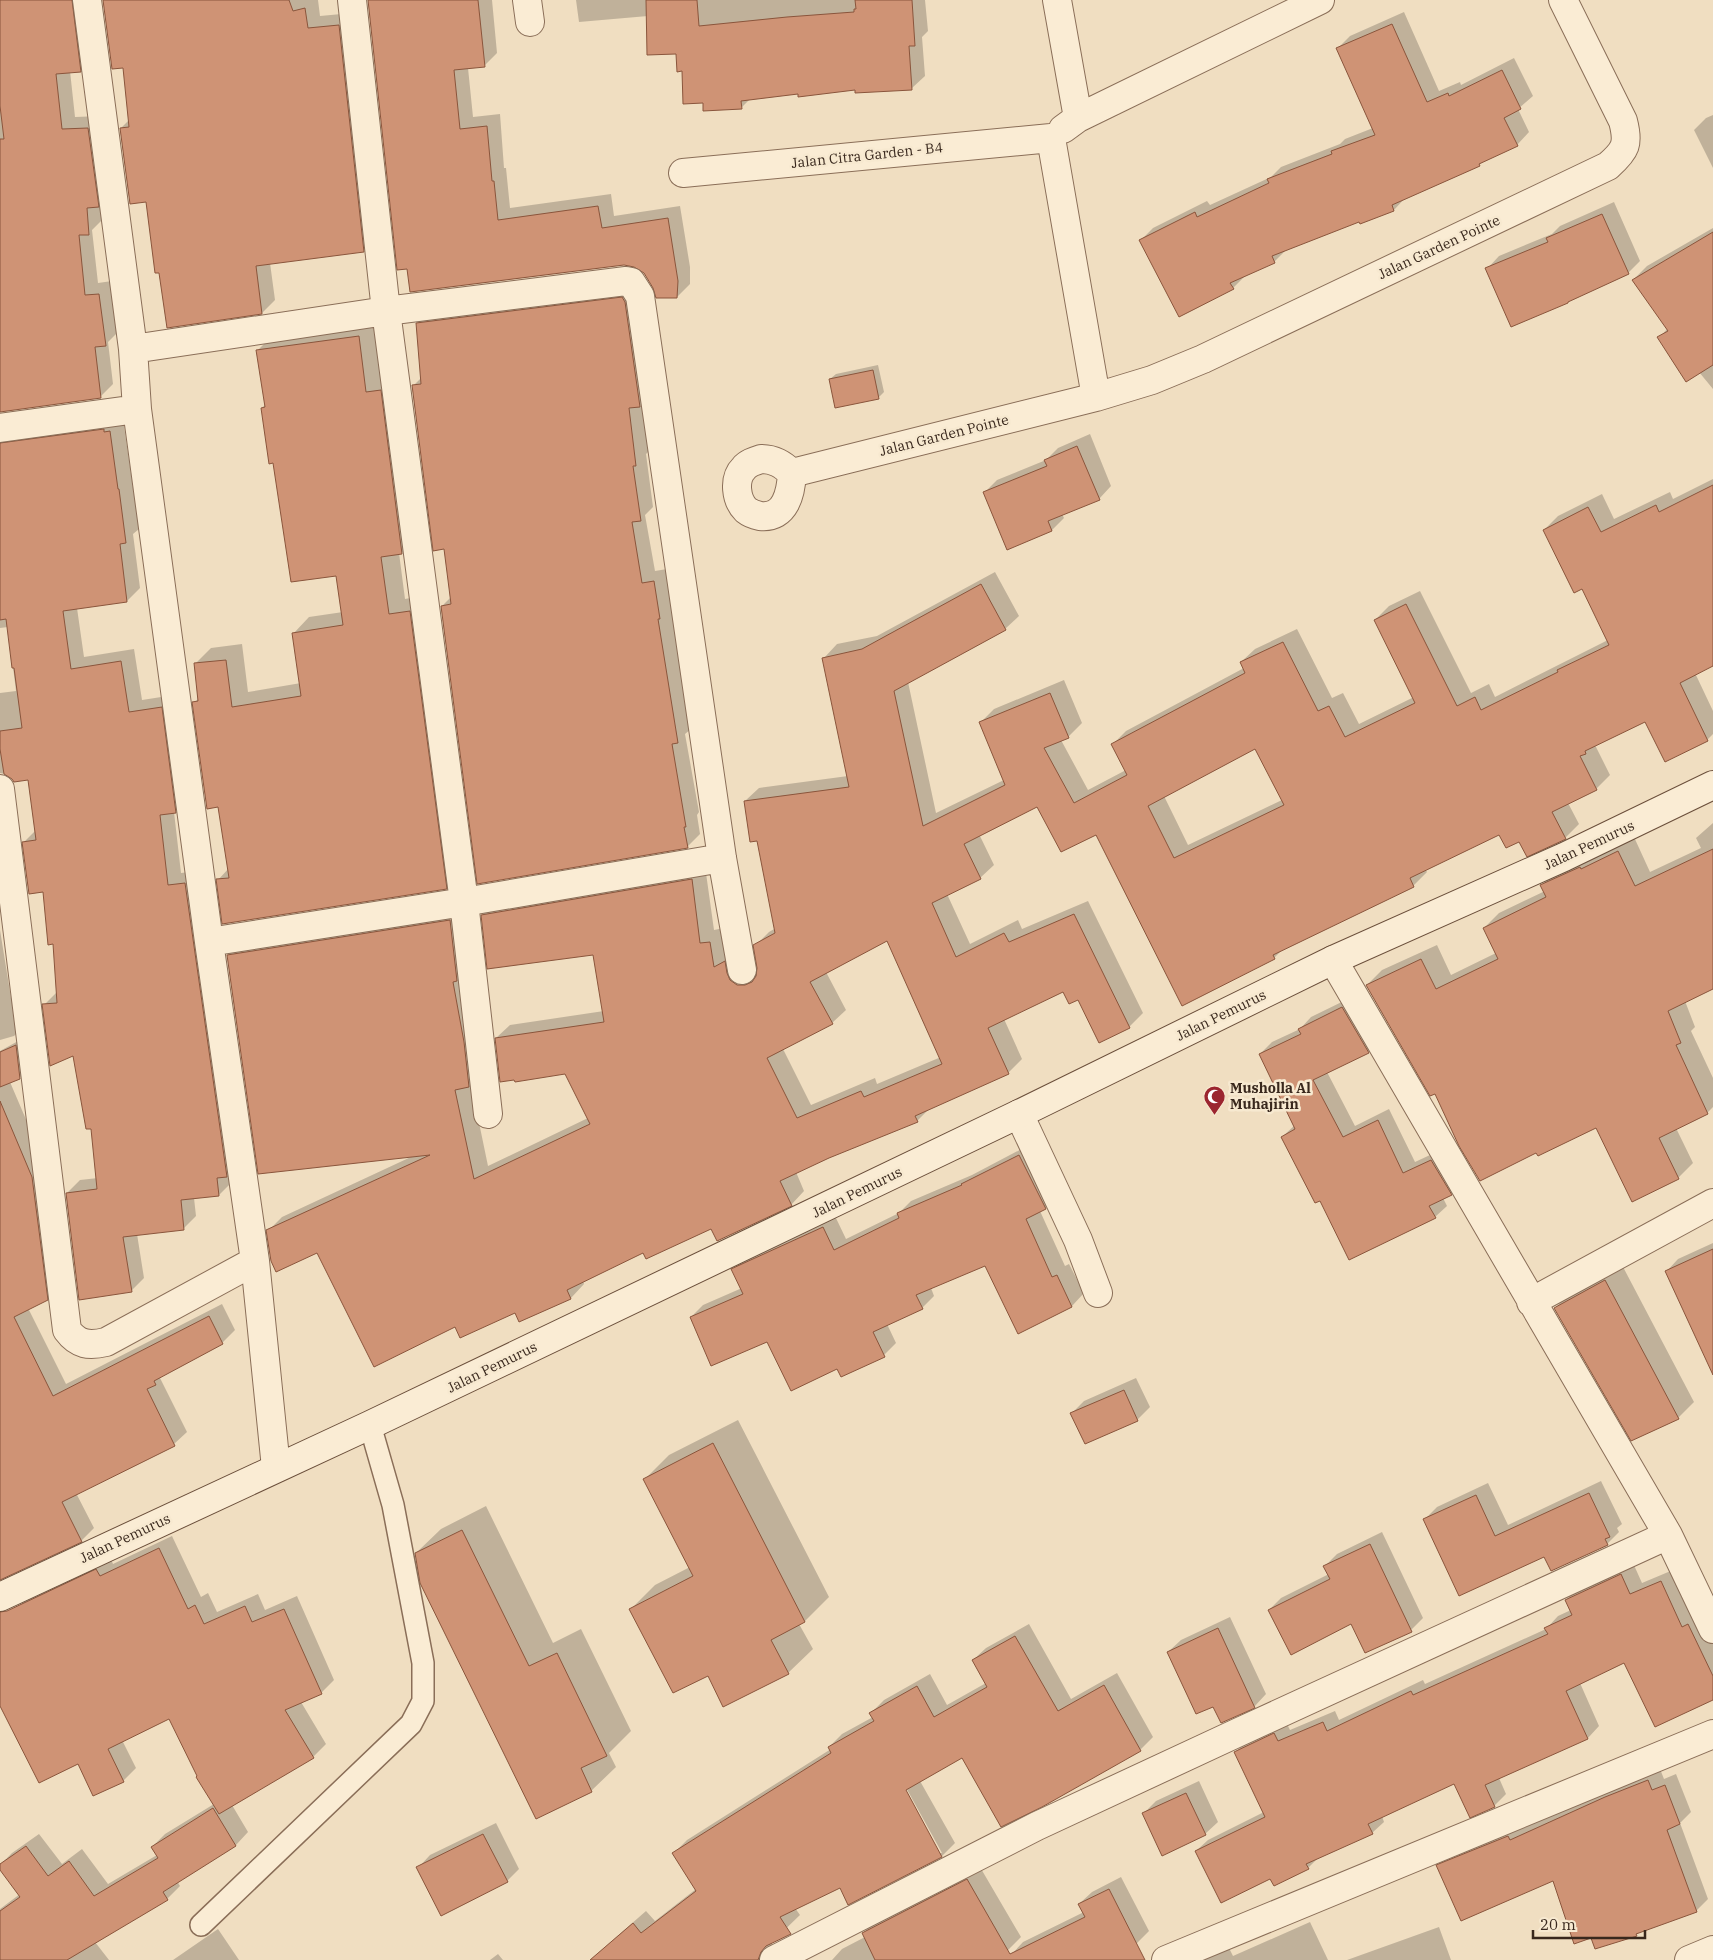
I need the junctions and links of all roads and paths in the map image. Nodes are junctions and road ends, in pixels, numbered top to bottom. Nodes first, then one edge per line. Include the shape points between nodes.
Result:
1 (87, 0) edge
2 (352, 0) edge
3 (1057, 0) edge
4 (1320, 0) edge
5 (1563, 0) edge
6 (1078, 118) junction
7 (1051, 138) junction
8 (683, 173) dead end
9 (386, 311) junction
10 (133, 348) junction
11 (1096, 397) junction
12 (138, 409) junction
13 (0, 428) edge
14 (792, 473) dead end
15 (1713, 785) edge
16 (0, 789) edge
17 (722, 858) junction
18 (464, 902) junction
19 (209, 942) junction
20 (1333, 960) junction
21 (742, 970) dead end
22 (488, 1114) dead end
23 (1019, 1114) junction
24 (1713, 1203) edge
25 (255, 1261) junction
26 (1098, 1293) dead end
27 (1531, 1302) junction
28 (370, 1425) junction
29 (276, 1468) junction
30 (1668, 1535) junction
31 (0, 1597) edge
32 (1713, 1629) edge
33 (1713, 1734) edge
34 (201, 1925) dead end
35 (1713, 1950) edge
36 (774, 1960) edge
37 (1166, 1960) edge
38 (1689, 1960) edge

1 - 10 street
2 - 9 street
3 - 6 street
4 - 6 street
5 - 11 street, Jalan Garden Pointe via 1623,121 1625,148 1608,166 1203,359 1152,380
6 - 7 street
7 - 8 street, Jalan Citra Garden - B4
7 - 11 street
9 - 10 street
9 - 17 street via 626,281 635,286 640,296
9 - 18 street
10 - 12 street
11 - 14 street, Jalan Garden Pointe
12 - 13 street
12 - 19 street
15 - 20 street, Jalan Pemurus via 1564,857
16 - 25 street via 68,1330 85,1345 106,1342
17 - 18 street
17 - 21 street
18 - 19 street
18 - 22 street
19 - 25 street
20 - 23 street, Jalan Pemurus
20 - 27 street
23 - 26 street via 1078,1240
23 - 28 street, Jalan Pemurus
24 - 27 street
25 - 29 street
27 - 30 street
28 - 29 street, Jalan Pemurus
28 - 34 lane via 393,1505 402,1551 423,1663 423,1701 411,1724
29 - 31 street, Jalan Pemurus
30 - 32 street
30 - 36 street via 1037,1826
33 - 37 street
35 - 38 street

